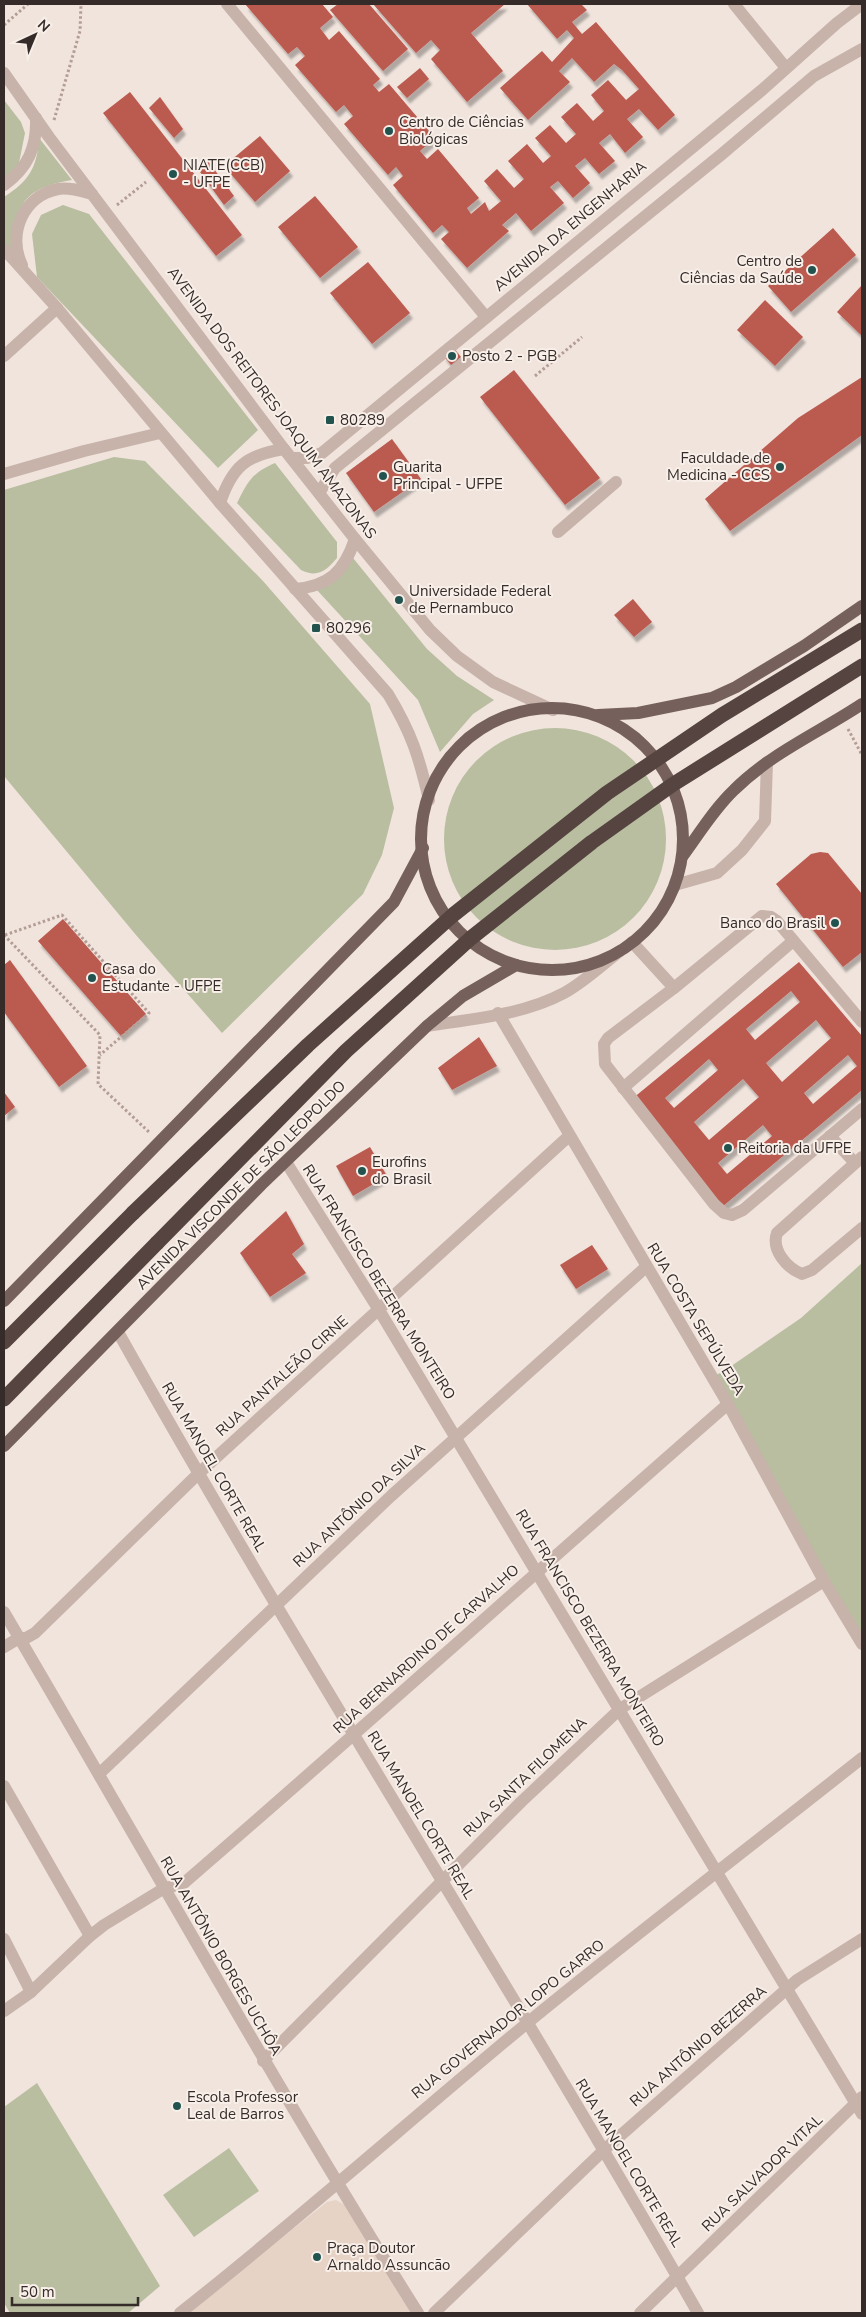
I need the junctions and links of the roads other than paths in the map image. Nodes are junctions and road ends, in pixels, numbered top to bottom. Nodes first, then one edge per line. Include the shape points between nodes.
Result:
1 (227, 4) edge
2 (734, 4) edge
3 (862, 4) edge
4 (862, 49) edge
5 (786, 68) junction
6 (4, 72) edge
7 (36, 118) junction
8 (4, 185) edge
9 (92, 194) junction
10 (4, 249) edge
11 (25, 271) junction
12 (56, 308) junction
13 (486, 317) junction
14 (4, 356) edge
15 (160, 433) junction
16 (288, 454) junction
17 (4, 474) edge
18 (616, 482) dead end
19 (319, 493) junction
20 (220, 503) junction
21 (558, 532) dead end
22 (355, 540) junction
23 (295, 589) junction
24 (862, 606) edge
25 (862, 630) edge
26 (862, 666) edge
27 (862, 704) edge
28 (553, 710) junction
29 (593, 715) junction
30 (767, 762) junction
31 (428, 800) junction
32 (423, 848) junction
33 (682, 857) junction
34 (675, 885) junction
35 (794, 940) junction
36 (632, 942) junction
37 (620, 951) junction
38 (516, 965) junction
39 (674, 988) junction
40 (498, 1013) junction
41 (862, 1022) edge
42 (427, 1026) junction
43 (623, 1088) junction
44 (862, 1109) edge
45 (569, 1136) junction
46 (830, 1136) junction
47 (859, 1160) edge
48 (286, 1162) junction
49 (862, 1228) edge
50 (646, 1267) junction
51 (4, 1301) edge
52 (379, 1310) junction
53 (118, 1332) junction
54 (4, 1342) edge
55 (4, 1399) edge
56 (728, 1404) junction
57 (456, 1438) junction
58 (4, 1446) edge
59 (198, 1474) junction
60 (536, 1571) junction
61 (824, 1581) junction
62 (276, 1604) junction
63 (4, 1612) edge
64 (19, 1638) junction
65 (862, 1644) edge
66 (4, 1647) edge
67 (620, 1709) junction
68 (355, 1735) junction
69 (862, 1758) edge
70 (99, 1774) junction
71 (4, 1786) edge
72 (716, 1873) junction
73 (442, 1881) junction
74 (163, 1889) junction
75 (90, 1936) junction
76 (862, 1939) edge
77 (4, 1940) edge
78 (788, 1989) junction
79 (31, 1992) junction
80 (4, 2011) edge
81 (527, 2024) junction
82 (263, 2062) junction
83 (860, 2105) edge
84 (604, 2150) junction
85 (336, 2184) junction
86 (678, 2278) junction
87 (180, 2313) edge
88 (418, 2313) edge
89 (434, 2313) edge
90 (640, 2313) edge
91 (698, 2313) edge

1 - 13 street
2 - 5 street
3 - 5 street, AVENIDA DA ENGENHARIA
4 - 19 street via 814,76 335,468
5 - 13 street, AVENIDA DA ENGENHARIA
6 - 7 street, AVENIDA DOS REITORES JOAQUIM AMAZONAS
7 - 8 street via 33,150 25,165
7 - 9 street, AVENIDA DOS REITORES JOAQUIM AMAZONAS
9 - 11 street via 76,189 58,189 42,195 28,206 19,221 15,238 17,255
9 - 16 street, AVENIDA DOS REITORES JOAQUIM AMAZONAS
10 - 11 street
11 - 12 street
12 - 14 street
12 - 15 street
13 - 16 street, AVENIDA DA ENGENHARIA via 322,453 307,458
15 - 17 street
15 - 20 street
16 - 19 street, AVENIDA DOS REITORES JOAQUIM AMAZONAS
16 - 20 street, AVENIDA DA ENGENHARIA via 261,452 241,464 227,482
18 - 21 street
19 - 22 street, AVENIDA DOS REITORES JOAQUIM AMAZONAS
20 - 23 street
22 - 23 street via 349,556 333,576 312,588
22 - 28 street, AVENIDA DOS REITORES JOAQUIM AMAZONAS via 430,630 457,656 493,682
23 - 31 street via 388,694 407,726 420,762
24 - 29 main road via 736,688 712,698 638,713
25 - 54 highway, bridge via 722,715 607,793 453,915 308,1045 133,1212
26 - 55 highway, AVENIDA VISCONDE DE SÃO LEOPOLDO, bridge via 672,785 592,842 471,938 346,1050
27 - 30 main road
28 - 29 main road
28 - 31 main road via 498,718 474,732 453,750 438,774
29 - 33 main road via 633,736 663,770 674,790 680,812
30 - 33 main road via 734,790
30 - 34 street via 766,821 742,850 716,873
31 - 32 main road
32 - 38 main road via 424,870 430,891 453,928 487,954
32 - 51 main road via 394,902
33 - 34 main road
34 - 36 main road via 662,911
35 - 39 street via 771,917 762,916
35 - 41 street
35 - 43 street
36 - 37 main road
36 - 39 street
37 - 38 main road via 584,966 545,969
37 - 40 street via 566,992 522,1011
38 - 42 main road, AVENIDA VISCONDE DE SÃO LEOPOLDO via 463,996
39 - 43 street via 604,1044 605,1064
40 - 42 street
40 - 45 street, RUA COSTA SEPÚLVEDA
42 - 48 main road, AVENIDA VISCONDE DE SÃO LEOPOLDO
43 - 46 street via 714,1204 732,1215 743,1210
44 - 46 street
45 - 50 street, RUA COSTA SEPÚLVEDA
45 - 52 street, RUA PANTALEÃO CIRNE
46 - 47 street
47 - 49 street via 777,1233 774,1242 777,1252 802,1274 812,1270
48 - 52 street, RUA FRANCISCO BEZERRA MONTEIRO
48 - 53 main road, AVENIDA VISCONDE DE SÃO LEOPOLDO
50 - 56 street, RUA COSTA SEPÚLVEDA
50 - 57 street, RUA ANTÔNIO DA SILVA
52 - 57 street, RUA FRANCISCO BEZERRA MONTEIRO
52 - 59 street, RUA PANTALEÃO CIRNE
53 - 58 main road, AVENIDA VISCONDE DE SÃO LEOPOLDO
53 - 59 street, RUA MANOEL CORTE REAL
56 - 60 street, RUA BERNARDINO DE CARVALHO
56 - 61 street, RUA COSTA SEPÚLVEDA
57 - 60 street, RUA FRANCISCO BEZERRA MONTEIRO
57 - 62 street, RUA ANTÔNIO DA SILVA
59 - 62 street, RUA MANOEL CORTE REAL
59 - 64 street, RUA PANTALEÃO CIRNE via 35,1633
60 - 67 street, RUA FRANCISCO BEZERRA MONTEIRO
60 - 68 street, RUA BERNARDINO DE CARVALHO
61 - 65 street, RUA COSTA SEPÚLVEDA
61 - 67 street, RUA SANTA FILOMENA
62 - 68 street, RUA MANOEL CORTE REAL
62 - 70 street, RUA ANTÔNIO DA SILVA
63 - 64 street, RUA ANTÔNIO BORGES UCHÔA
64 - 66 street, RUA PANTALEÃO CIRNE
64 - 70 street, RUA ANTÔNIO BORGES UCHÔA
67 - 72 street, RUA FRANCISCO BEZERRA MONTEIRO
67 - 73 street, RUA SANTA FILOMENA
68 - 73 street, RUA MANOEL CORTE REAL
68 - 74 street, RUA BERNARDINO DE CARVALHO via 184,1883
69 - 72 street, RUA GOVERNADOR LOPO GARRO
70 - 74 street, RUA ANTÔNIO BORGES UCHÔA
71 - 75 street
72 - 78 street, RUA FRANCISCO BEZERRA MONTEIRO
72 - 81 street, RUA GOVERNADOR LOPO GARRO
73 - 81 street, RUA MANOEL CORTE REAL
73 - 82 street, RUA SANTA FILOMENA
74 - 75 street, RUA BERNARDINO DE CARVALHO
74 - 82 street, RUA ANTÔNIO BORGES UCHÔA
75 - 79 street, RUA BERNARDINO DE CARVALHO
76 - 78 street, RUA ANTÔNIO BEZERRA via 808,1972
77 - 79 street
78 - 83 street, RUA FRANCISCO BEZERRA MONTEIRO
78 - 84 street, RUA ANTÔNIO BEZERRA
79 - 80 street, RUA BERNARDINO DE CARVALHO
81 - 84 street, RUA MANOEL CORTE REAL
81 - 85 street, RUA GOVERNADOR LOPO GARRO
82 - 85 street, RUA ANTÔNIO BORGES UCHÔA
83 - 86 street, RUA SALVADOR VITAL
84 - 86 street, RUA MANOEL CORTE REAL
84 - 89 street, RUA ANTÔNIO BEZERRA
85 - 87 street, RUA GOVERNADOR LOPO GARRO via 247,2261
85 - 88 street, RUA ANTÔNIO BORGES UCHÔA
86 - 90 street, RUA SALVADOR VITAL
86 - 91 street, RUA MANOEL CORTE REAL

